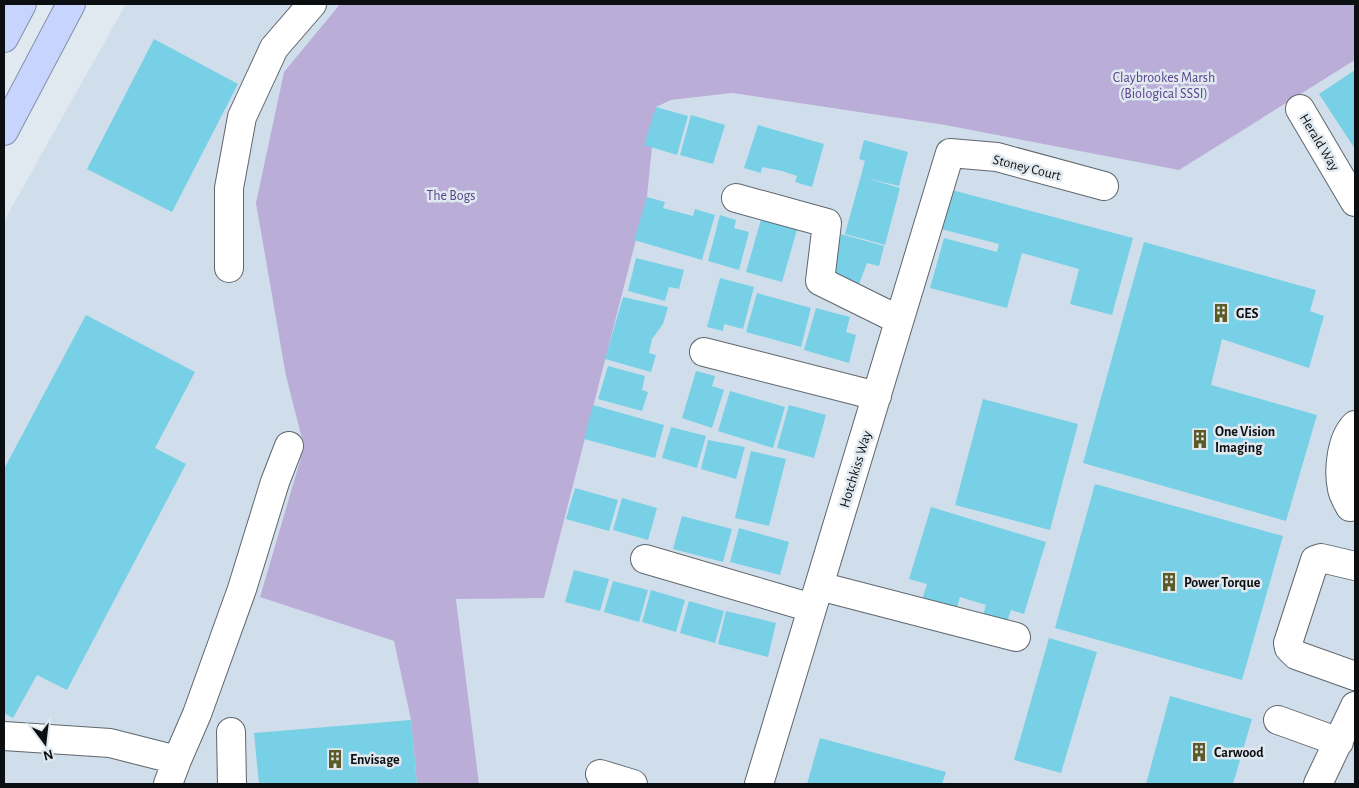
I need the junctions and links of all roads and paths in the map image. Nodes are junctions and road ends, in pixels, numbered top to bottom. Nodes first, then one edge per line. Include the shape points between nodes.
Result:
1 (22, 4) edge
2 (72, 4) edge
3 (312, 4) edge
4 (4, 38) edge
5 (1300, 109) dead end
6 (4, 131) edge
7 (950, 153) joint
8 (1104, 186) dead end
9 (736, 198) dead end
10 (1355, 202) edge
11 (229, 268) dead end
12 (900, 320) junction
13 (704, 352) dead end
14 (877, 396) junction
15 (1355, 425) edge
16 (289, 446) dead end
17 (1350, 507) dead end
18 (645, 558) dead end
19 (1355, 566) edge
20 (816, 597) junction
21 (1016, 636) dead end
22 (1355, 676) edge
23 (1355, 706) edge
24 (1278, 720) dead end
25 (231, 732) dead end
26 (4, 736) edge
27 (1339, 742) junction
28 (172, 772) edge
29 (600, 774) dead end
30 (232, 784) edge
31 (633, 784) edge
32 (760, 784) edge
33 (1318, 784) edge

1 - 4 highway
2 - 6 highway
3 - 11 street via 274,48 242,118 229,188
5 - 10 street, Herald Way
7 - 8 street, Stoney Court via 997,157
7 - 12 street, Hotchkiss Way
9 - 12 street via 827,223 820,281
12 - 14 street, Hotchkiss Way
13 - 14 street
14 - 20 street, Hotchkiss Way
15 - 17 street via 1347,438 1340,467 1342,491
16 - 28 street via 198,714
18 - 20 street
19 - 22 street via 1321,558 1315,560 1288,643 1296,655
20 - 21 street
20 - 32 street, Hotchkiss Way
23 - 27 street
24 - 27 street
25 - 30 street
26 - 28 street via 110,743
27 - 33 street
29 - 31 street

